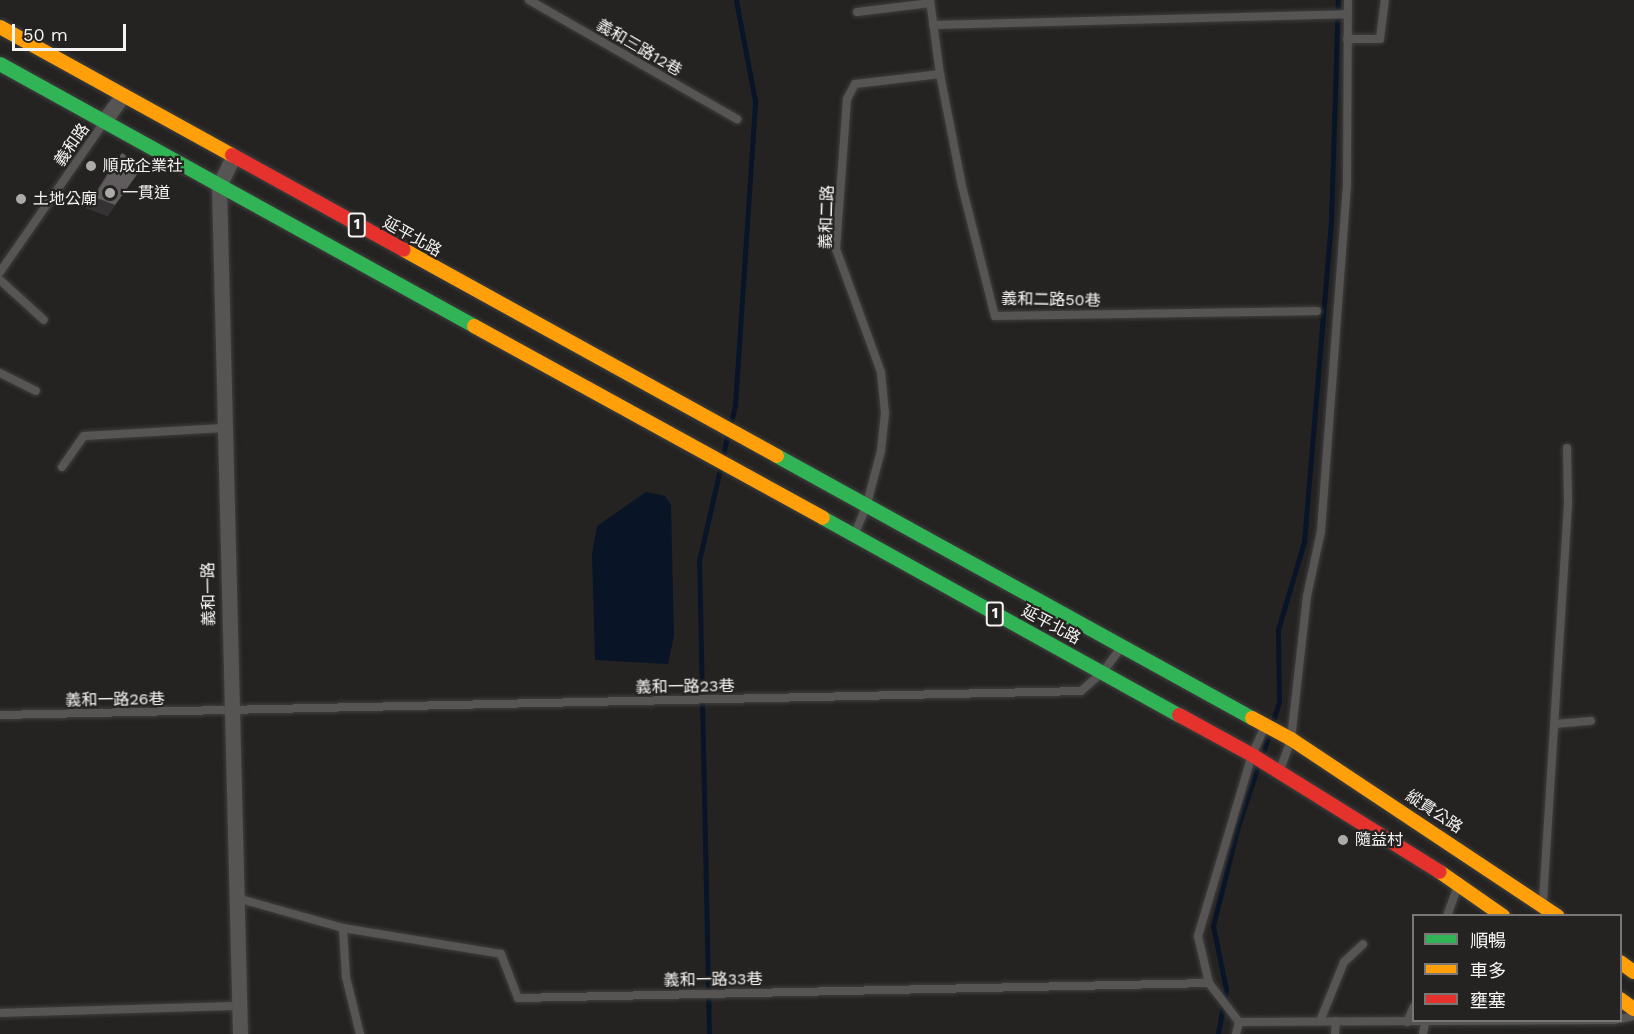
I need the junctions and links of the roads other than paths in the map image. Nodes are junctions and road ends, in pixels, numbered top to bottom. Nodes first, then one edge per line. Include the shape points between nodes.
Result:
1 (529, 0) edge
2 (1348, 0) edge
3 (1385, 0) edge
4 (930, 1) edge
5 (857, 12) dead end
6 (1345, 14) junction
7 (933, 25) junction
8 (0, 27) edge
9 (1347, 39) junction
10 (0, 64) edge
11 (940, 74) junction
12 (122, 96) junction
13 (737, 118) dead end
14 (104, 121) junction
15 (233, 157) junction
16 (219, 186) junction
17 (0, 272) edge
18 (0, 280) edge
19 (1317, 311) dead end
20 (44, 320) dead end
21 (0, 373) edge
22 (36, 391) dead end
23 (224, 428) junction
24 (1567, 448) dead end
25 (62, 467) dead end
26 (866, 507) junction
27 (853, 537) junction
28 (1122, 647) junction
29 (1103, 672) junction
30 (230, 712) junction
31 (0, 715) edge
32 (1591, 721) dead end
33 (1555, 724) junction
34 (1266, 725) junction
35 (1292, 739) junction
36 (1252, 754) junction
37 (1280, 771) junction
38 (1432, 830) junction
39 (1418, 856) junction
40 (1459, 884) junction
41 (237, 898) junction
42 (1543, 905) junction
43 (1447, 914) edge
44 (1502, 914) edge
45 (1556, 914) edge
46 (343, 928) junction
47 (1363, 944) dead end
48 (1209, 983) junction
49 (239, 1006) junction
50 (1412, 1009) edge
51 (0, 1013) edge
52 (1320, 1021) junction
53 (1336, 1021) junction
54 (1239, 1022) junction
55 (1407, 1022) junction
56 (1488, 1022) edge
57 (1425, 1023) junction
58 (240, 1034) edge
59 (360, 1034) edge
60 (1236, 1034) edge
61 (1335, 1034) edge
62 (1423, 1034) edge

1 - 13 lane, 義和三路12巷
2 - 6 lane
3 - 9 lane via 1380,39
4 - 5 lane
4 - 7 lane
6 - 7 lane
6 - 9 lane
7 - 11 lane
8 - 12 main road, 延平北路 / 1
9 - 35 lane via 1347,183 1321,531 1307,596
10 - 14 main road, 1
11 - 19 lane, 義和二路50巷 via 962,186 995,316
11 - 26 lane, 義和二路 via 855,84 847,99 836,249 881,372 885,413 881,452
12 - 14 street
12 - 15 main road, 延平北路 / 1
14 - 16 main road, 1
14 - 17 lane, 義和路
15 - 16 street, 義和一路
15 - 26 main road, 延平北路 / 1
16 - 23 street, 義和一路
16 - 27 main road, 延平北路 / 1
18 - 20 lane
21 - 22 lane
23 - 25 lane via 84,436
23 - 30 street, 義和一路
24 - 33 lane via 1568,503
26 - 27 lane, 義和二路
26 - 28 main road, 延平北路 / 1
27 - 29 main road, 延平北路 / 1
28 - 29 lane, 義和一路23巷
28 - 34 main road, 延平北路 / 1
29 - 30 lane, 義和一路23巷 via 1081,691
29 - 36 main road, 延平北路 / 1
30 - 31 lane, 義和一路26巷
30 - 41 street, 義和一路
32 - 33 lane
33 - 42 lane
34 - 35 main road, 1
34 - 36 lane
35 - 37 lane
35 - 38 main road, 縱貫公路 / 1
36 - 37 main road, 1
36 - 48 lane via 1198,936
37 - 39 main road, 1
38 - 39 main road
38 - 42 main road, 縱貫公路 / 1
39 - 40 main road, 1
40 - 43 lane
40 - 44 main road, 1
41 - 46 lane, 義和一路33巷
41 - 49 street, 義和一路
42 - 45 main road, 縱貫公路 / 1
46 - 48 lane, 義和一路33巷 via 501,954 518,998
46 - 59 lane via 345,977
47 - 52 lane via 1344,962
48 - 54 lane
49 - 51 lane
49 - 58 street, 義和一路
50 - 55 lane
52 - 53 lane
52 - 54 lane
53 - 55 lane
53 - 61 lane
54 - 60 lane
55 - 57 lane
56 - 57 lane
57 - 62 lane

